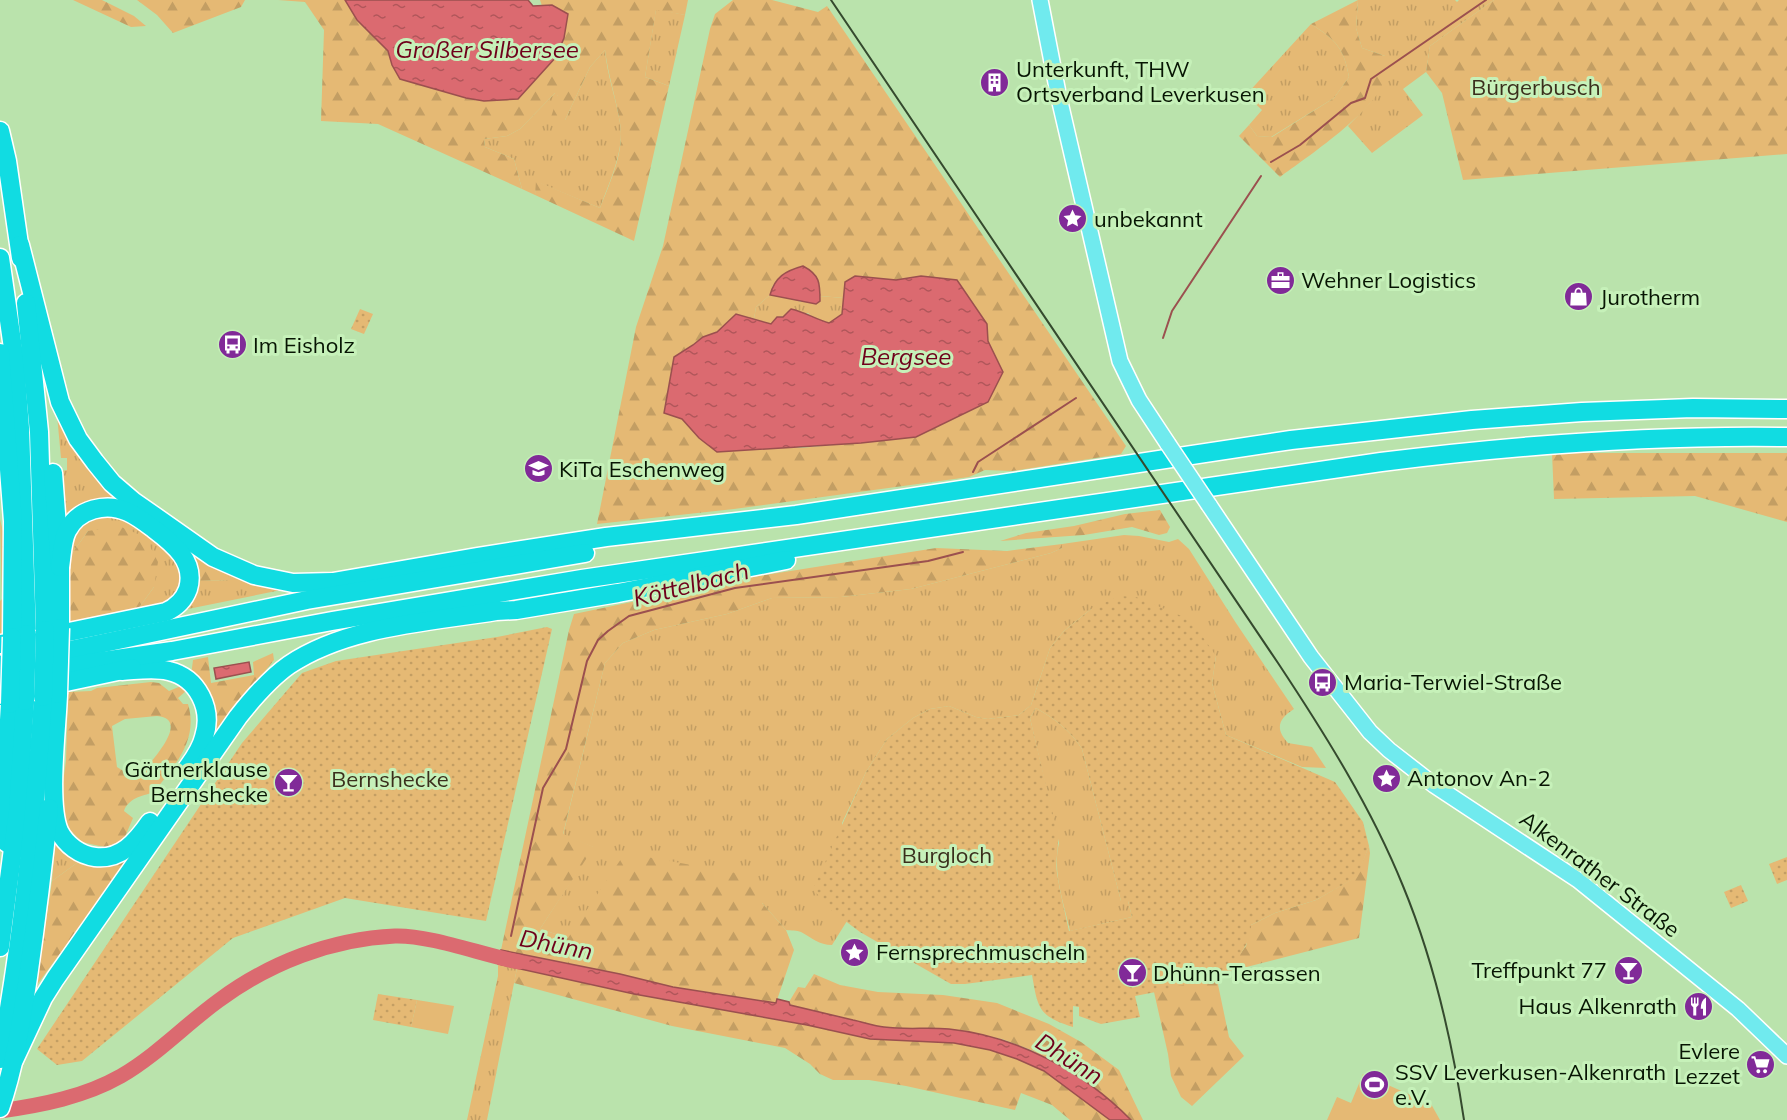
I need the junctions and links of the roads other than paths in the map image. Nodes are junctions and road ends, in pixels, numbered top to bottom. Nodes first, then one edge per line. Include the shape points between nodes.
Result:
1 (1040, 0) edge
2 (0, 131) edge
3 (0, 258) edge
4 (31, 306) junction
5 (0, 353) edge
6 (1787, 409) edge
7 (1787, 436) edge
8 (0, 509) edge
9 (796, 515) junction
10 (933, 529) junction
11 (11, 542) junction
12 (60, 567) junction
13 (333, 582) junction
14 (52, 629) junction
15 (288, 630) junction
16 (13, 638) edge
17 (0, 653) edge
18 (0, 665) edge
19 (122, 671) junction
20 (0, 681) edge
21 (51, 695) junction
22 (12, 700) edge
23 (54, 774) junction
24 (2, 808) edge
25 (10, 876) junction
26 (0, 947) edge
27 (1787, 1056) edge
28 (9, 1062) edge
29 (0, 1108) edge

1 - 27 main road, Alkenrather Straße, bridge via 1120,361 1168,444 1311,657 1370,732 1395,755 1578,880 1738,1009
2 - 4 highway
3 - 16 highway via 20,428
4 - 12 highway via 48,403
4 - 13 highway via 63,409 86,451 112,483 185,539 234,568 284,582
4 - 14 highway
5 - 11 highway via 13,521
6 - 9 highway via 1652,409 1472,420 1292,440
7 - 10 highway via 1612,440 1464,452
8 - 11 highway
9 - 13 highway via 606,537
9 - 18 highway via 753,526 317,598
10 - 15 highway via 582,579
10 - 28 highway via 900,540 646,588 362,634 304,656 261,689 231,727 55,979
11 - 16 highway
12 - 14 highway
12 - 16 highway via 64,541 73,523 89,511 113,508 133,515 174,545 187,564 189,580 183,600 166,612 30,640
13 - 17 highway via 273,599
14 - 21 highway, bridge
15 - 19 highway via 261,642
15 - 20 highway
16 - 22 highway, bridge
19 - 22 highway
19 - 23 highway via 171,671 197,689 207,720 204,739 195,756 139,838 123,851 106,857 77,851 61,834 55,814
21 - 23 highway
21 - 28 highway via 14,985
22 - 24 highway
22 - 25 highway via 22,764
23 - 28 highway via 39,902
24 - 25 highway
25 - 26 highway
28 - 29 highway

